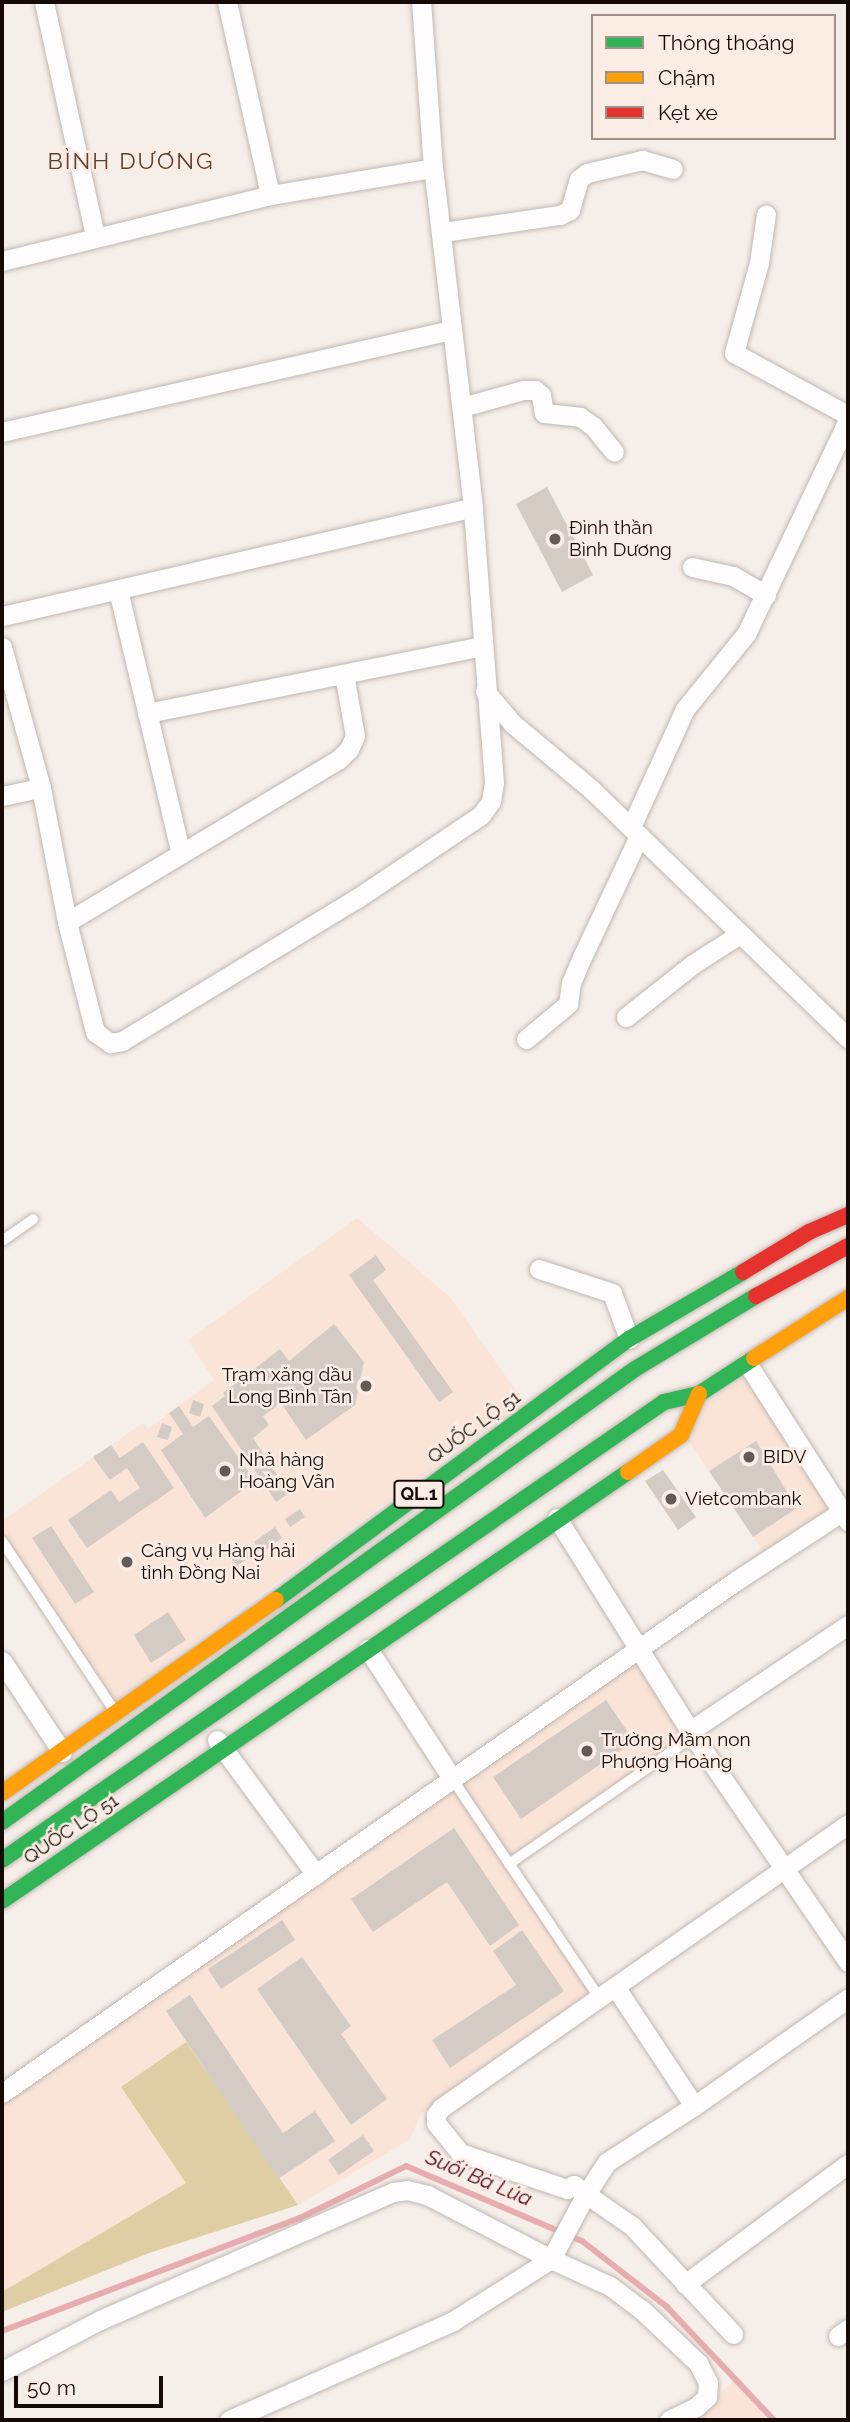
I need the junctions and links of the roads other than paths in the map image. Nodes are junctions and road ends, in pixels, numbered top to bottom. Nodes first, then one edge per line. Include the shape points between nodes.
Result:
1 (44, 2) edge
2 (227, 2) edge
3 (421, 2) edge
4 (433, 168) junction
5 (673, 169) dead end
6 (270, 195) junction
7 (766, 214) dead end
8 (443, 232) junction
9 (95, 236) junction
10 (2, 261) edge
11 (452, 330) junction
12 (461, 407) junction
13 (2, 432) edge
14 (614, 452) dead end
15 (474, 507) junction
16 (692, 567) dead end
17 (118, 590) junction
18 (766, 595) junction
19 (2, 615) edge
20 (482, 646) junction
21 (2, 647) edge
22 (344, 674) junction
23 (485, 691) junction
24 (148, 713) junction
25 (41, 788) junction
26 (2, 796) edge
27 (635, 831) junction
28 (181, 854) junction
29 (67, 922) junction
30 (740, 933) junction
31 (626, 1017) dead end
32 (848, 1038) edge
33 (526, 1039) dead end
34 (848, 1215) edge
35 (33, 1219) dead end
36 (2, 1241) edge
37 (848, 1246) edge
38 (539, 1269) dead end
39 (848, 1298) edge
40 (629, 1339) junction
41 (747, 1363) junction
42 (699, 1394) junction
43 (845, 1516) edge
44 (557, 1518) junction
45 (2, 1541) edge
46 (848, 1625) edge
47 (368, 1649) junction
48 (639, 1650) junction
49 (2, 1661) edge
50 (116, 1713) junction
51 (202, 1720) junction
52 (131, 1732) junction
53 (692, 1733) junction
54 (224, 1749) junction
55 (62, 1752) junction
56 (453, 1780) junction
57 (2, 1793) edge
58 (2, 1822) edge
59 (848, 1824) edge
60 (2, 1860) edge
61 (509, 1864) junction
62 (783, 1868) junction
63 (316, 1875) junction
64 (2, 1901) edge
65 (848, 1962) edge
66 (608, 1994) junction
67 (848, 1998) edge
68 (2, 2093) edge
69 (694, 2106) junction
70 (848, 2164) edge
71 (586, 2194) junction
72 (551, 2259) junction
73 (685, 2284) junction
74 (733, 2334) dead end
75 (2, 2371) edge
76 (229, 2420) edge
77 (668, 2420) edge

1 - 9 street
2 - 6 street
3 - 4 street
4 - 6 street
4 - 8 street
5 - 8 street via 642,160 587,173 579,179 570,210 560,215
6 - 9 street
7 - 18 street via 759,263 734,353 844,413 848,420
8 - 11 street
9 - 10 street
11 - 12 street
11 - 13 street
12 - 14 street via 535,390 544,413 580,417
12 - 15 street
15 - 17 street
15 - 20 street
16 - 18 street via 733,576
17 - 19 street
17 - 24 street
18 - 27 street via 734,653 681,716
20 - 22 street
20 - 23 street
21 - 25 street
22 - 24 street
22 - 28 street via 355,736 349,749
23 - 27 street via 513,724
23 - 29 street via 494,783 491,801 481,815 356,899 122,1041 110,1043 95,1032
24 - 28 street
25 - 26 street
25 - 29 street
27 - 30 street
27 - 33 street via 580,962 568,1004
28 - 29 street
30 - 31 street
30 - 32 street
34 - 40 main road, QUỐC LỘ 51 / QL.1 via 797,1239
35 - 36 lane
37 - 52 main road, QL.1 via 789,1276 635,1369
38 - 40 street via 612,1293
39 - 41 main road, QUỐC LỘ 51
40 - 50 main road, QUỐC LỘ 51 / QL.1
41 - 42 main road, QUỐC LỘ 51
41 - 43 street
42 - 44 main road, QUỐC LỘ 51 via 681,1435
42 - 51 main road, QUỐC LỘ 51 via 664,1402
43 - 48 street via 781,1550
44 - 47 main road, QUỐC LỘ 51
44 - 48 street
45 - 50 lane
46 - 53 street
47 - 54 main road, QUỐC LỘ 51
47 - 56 street
48 - 53 street
48 - 56 street
49 - 55 street
50 - 52 lane
50 - 55 main road, QUỐC LỘ 51 / QL.1
51 - 54 street
51 - 60 main road, QUỐC LỘ 51
52 - 58 main road, QL.1
53 - 61 lane
53 - 62 street
54 - 63 street
54 - 64 main road, QUỐC LỘ 51
55 - 57 main road, QUỐC LỘ 51 / QL.1
56 - 61 lane
56 - 63 street
59 - 62 street
61 - 66 lane
62 - 65 street
62 - 66 street
63 - 68 street
66 - 69 street
66 - 71 street via 436,2115 436,2123 460,2154 567,2189 574,2185
67 - 69 street
69 - 71 street via 607,2162
70 - 73 street
71 - 72 street
71 - 73 street via 632,2226
72 - 75 street via 427,2195 393,2192 100,2320
72 - 76 street via 453,2321
72 - 77 street via 610,2286 698,2363 708,2383 707,2397
73 - 74 street

